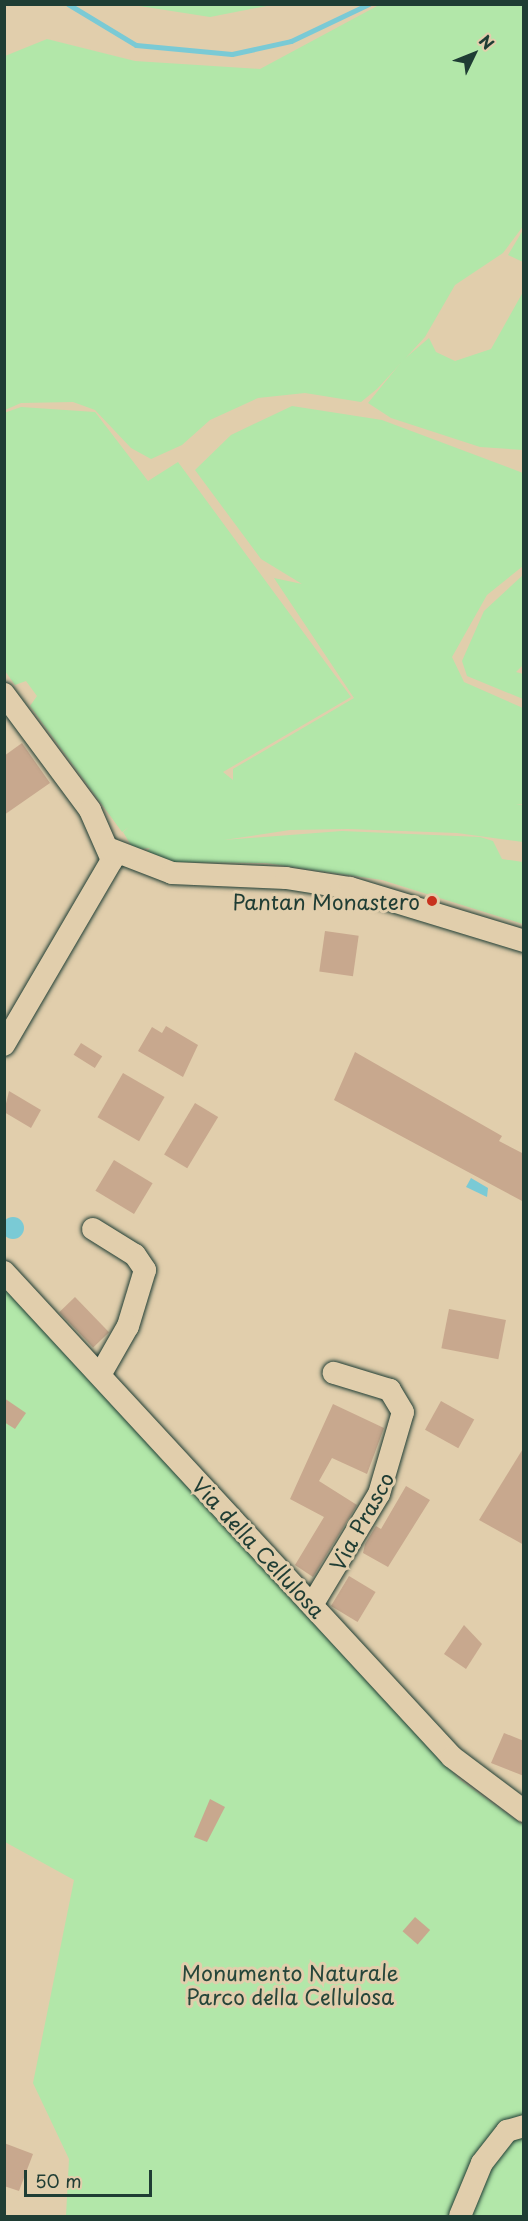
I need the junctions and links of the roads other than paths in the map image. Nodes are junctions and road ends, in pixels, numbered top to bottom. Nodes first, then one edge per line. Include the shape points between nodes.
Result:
1 (4, 694) edge
2 (110, 849) junction
3 (524, 941) edge
4 (4, 1045) edge
5 (93, 1228) dead end
6 (4, 1272) edge
7 (334, 1373) dead end
8 (100, 1375) junction
9 (312, 1605) junction
10 (524, 1811) edge
11 (524, 2126) edge
12 (460, 2217) edge

1 - 2 street via 79,794
2 - 3 street via 172,873 302,879 350,888
2 - 4 street via 111,864 99,890
5 - 8 street via 135,1255 144,1270 128,1326
6 - 8 street, Via della Cellulosa
7 - 9 street, Via Prasco via 390,1390 403,1412 380,1494
8 - 9 street, Via della Cellulosa
9 - 10 street, Via della Cellulosa via 452,1757
11 - 12 street via 507,2131 482,2163

